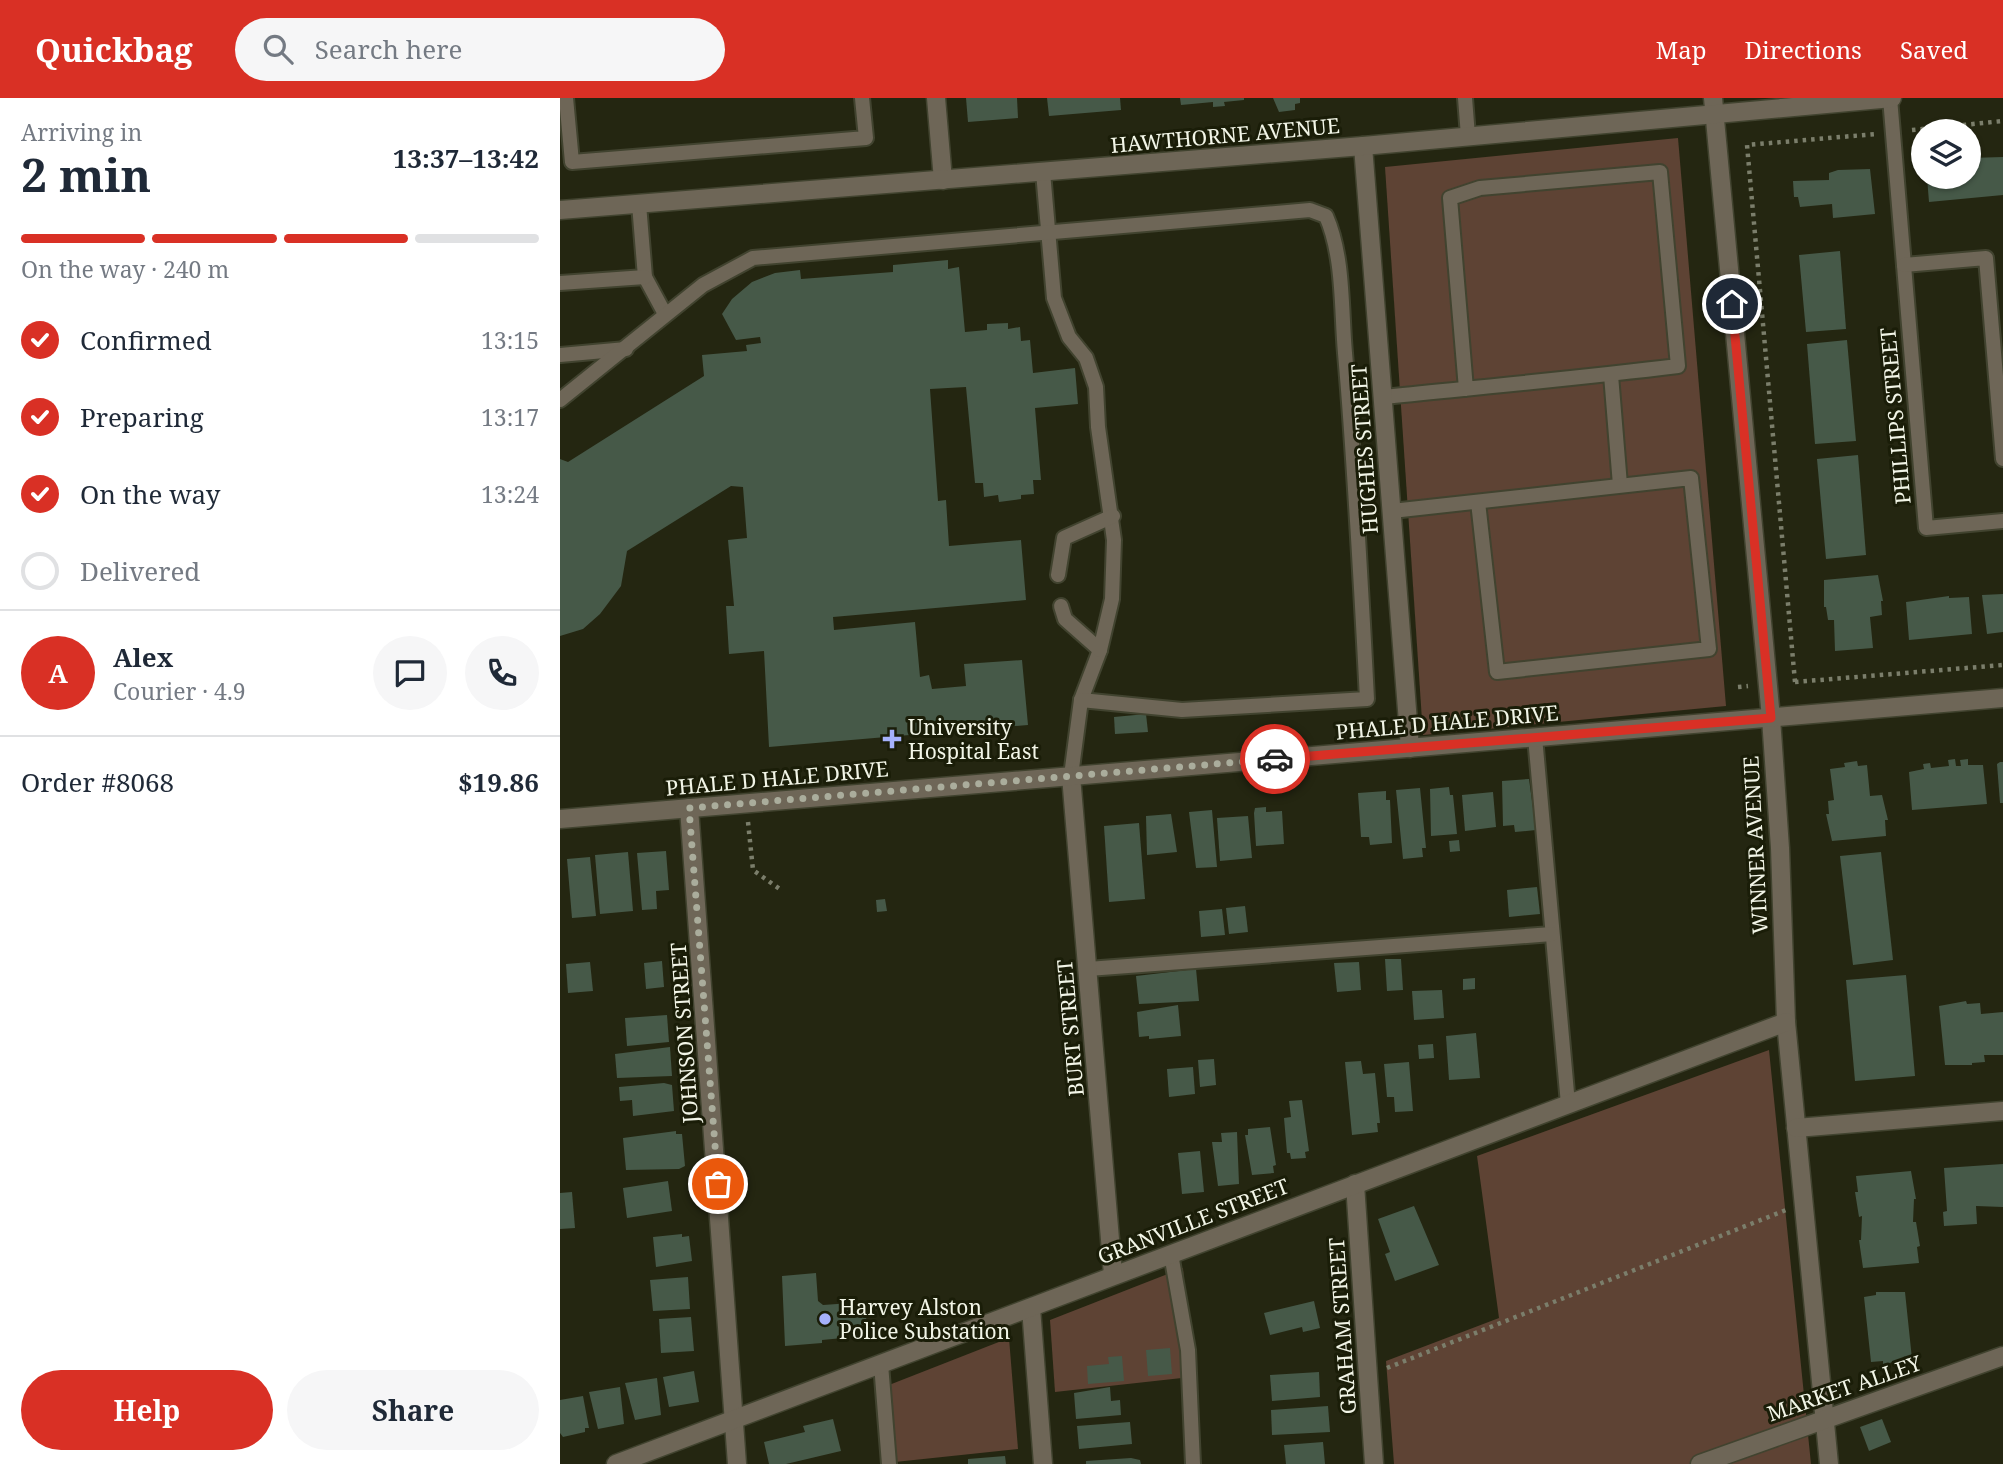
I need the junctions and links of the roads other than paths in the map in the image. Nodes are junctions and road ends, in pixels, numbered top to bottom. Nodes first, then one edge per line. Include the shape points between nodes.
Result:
1 (566, 98) edge
2 (862, 98) edge
3 (936, 98) edge
4 (1465, 98) edge
5 (1891, 98) edge
6 (1714, 105) edge
7 (1468, 136) junction
8 (1363, 146) junction
9 (1043, 172) junction
10 (943, 180) junction
11 (639, 204) junction
12 (560, 210) edge
13 (1049, 233) junction
14 (1903, 265) junction
15 (645, 277) junction
16 (560, 283) edge
17 (665, 314) junction
18 (628, 348) junction
19 (560, 355) edge
20 (1611, 374) junction
21 (1466, 389) junction
22 (1383, 397) junction
23 (560, 400) edge
24 (2002, 438) edge
25 (2003, 459) edge
26 (1620, 485) junction
27 (1478, 502) junction
28 (1392, 511) junction
29 (1113, 516) junction
30 (2003, 521) edge
31 (1058, 575) dead end
32 (1061, 606) dead end
33 (1100, 650) junction
34 (2003, 698) edge
35 (1081, 699) junction
36 (1771, 718) junction
37 (1535, 737) junction
38 (1410, 748) junction
39 (1071, 776) junction
40 (689, 808) junction
41 (560, 819) edge
42 (1552, 934) junction
43 (1087, 969) junction
44 (1786, 1022) junction
45 (1568, 1104) junction
46 (2003, 1111) edge
47 (1796, 1128) junction
48 (1355, 1184) junction
49 (1171, 1254) junction
50 (1113, 1275) junction
51 (1031, 1308) junction
52 (2003, 1356) edge
53 (881, 1364) junction
54 (1825, 1418) junction
55 (734, 1419) junction
56 (616, 1464) edge
57 (737, 1464) edge
58 (889, 1464) edge
59 (1043, 1464) edge
60 (1193, 1464) edge
61 (1374, 1464) edge
62 (1700, 1464) edge
63 (1829, 1464) edge

1 - 2 lane via 572,162 866,138
3 - 10 street
4 - 7 lane
5 - 6 street, HAWTHORNE AVENUE
5 - 14 lane, PHILLIPS STREET
6 - 7 street, HAWTHORNE AVENUE
6 - 36 street, WINNER AVENUE
7 - 8 street, HAWTHORNE AVENUE
8 - 9 street, HAWTHORNE AVENUE
8 - 22 street, HUGHES STREET
9 - 10 street, HAWTHORNE AVENUE
9 - 13 lane
10 - 11 street, HAWTHORNE AVENUE
11 - 12 street, HAWTHORNE AVENUE
11 - 15 lane
13 - 17 lane via 753,258 703,285
13 - 29 lane via 1054,298 1069,337 1087,358 1096,387
13 - 35 lane via 1310,210 1326,216 1339,281 1355,470 1367,699 1181,710
14 - 24 lane via 1986,258
14 - 30 lane, PHILLIPS STREET via 1926,528
15 - 16 lane
15 - 17 lane
17 - 18 lane
18 - 19 lane
18 - 23 lane
20 - 21 lane
20 - 21 lane via 1678,366 1660,172 1480,188 1450,198
20 - 26 lane
21 - 22 lane
22 - 28 street, HUGHES STREET
24 - 25 lane
26 - 27 lane
26 - 27 lane via 1691,478 1709,649 1497,672
27 - 28 lane
28 - 38 street, HUGHES STREET
29 - 31 lane via 1065,538
29 - 33 lane via 1116,579
32 - 33 lane via 1065,619
33 - 35 lane
34 - 36 street, PHALE D HALE DRIVE
35 - 39 lane
36 - 37 street, PHALE D HALE DRIVE
36 - 44 street, WINNER AVENUE
37 - 38 street, PHALE D HALE DRIVE
37 - 42 lane
38 - 39 street, PHALE D HALE DRIVE
39 - 40 street, PHALE D HALE DRIVE
39 - 43 street, BURT STREET
40 - 41 street, PHALE D HALE DRIVE
40 - 55 street, JOHNSON STREET
42 - 43 lane
42 - 45 lane
43 - 50 street, BURT STREET
44 - 45 street, GRANVILLE STREET
44 - 47 street, WINNER AVENUE
45 - 48 street, GRANVILLE STREET
46 - 47 street
47 - 54 street, WINNER AVENUE
48 - 49 street, GRANVILLE STREET
48 - 61 street, GRAHAM STREET
49 - 50 street, GRANVILLE STREET
49 - 60 lane via 1188,1350
50 - 51 street, GRANVILLE STREET
51 - 53 street, GRANVILLE STREET
51 - 59 street
52 - 54 street, MARKET ALLEY
53 - 55 street, GRANVILLE STREET
53 - 58 lane
54 - 62 street, MARKET ALLEY
54 - 63 street, WINNER AVENUE
55 - 56 street, GRANVILLE STREET
55 - 57 street, JOHNSON STREET

